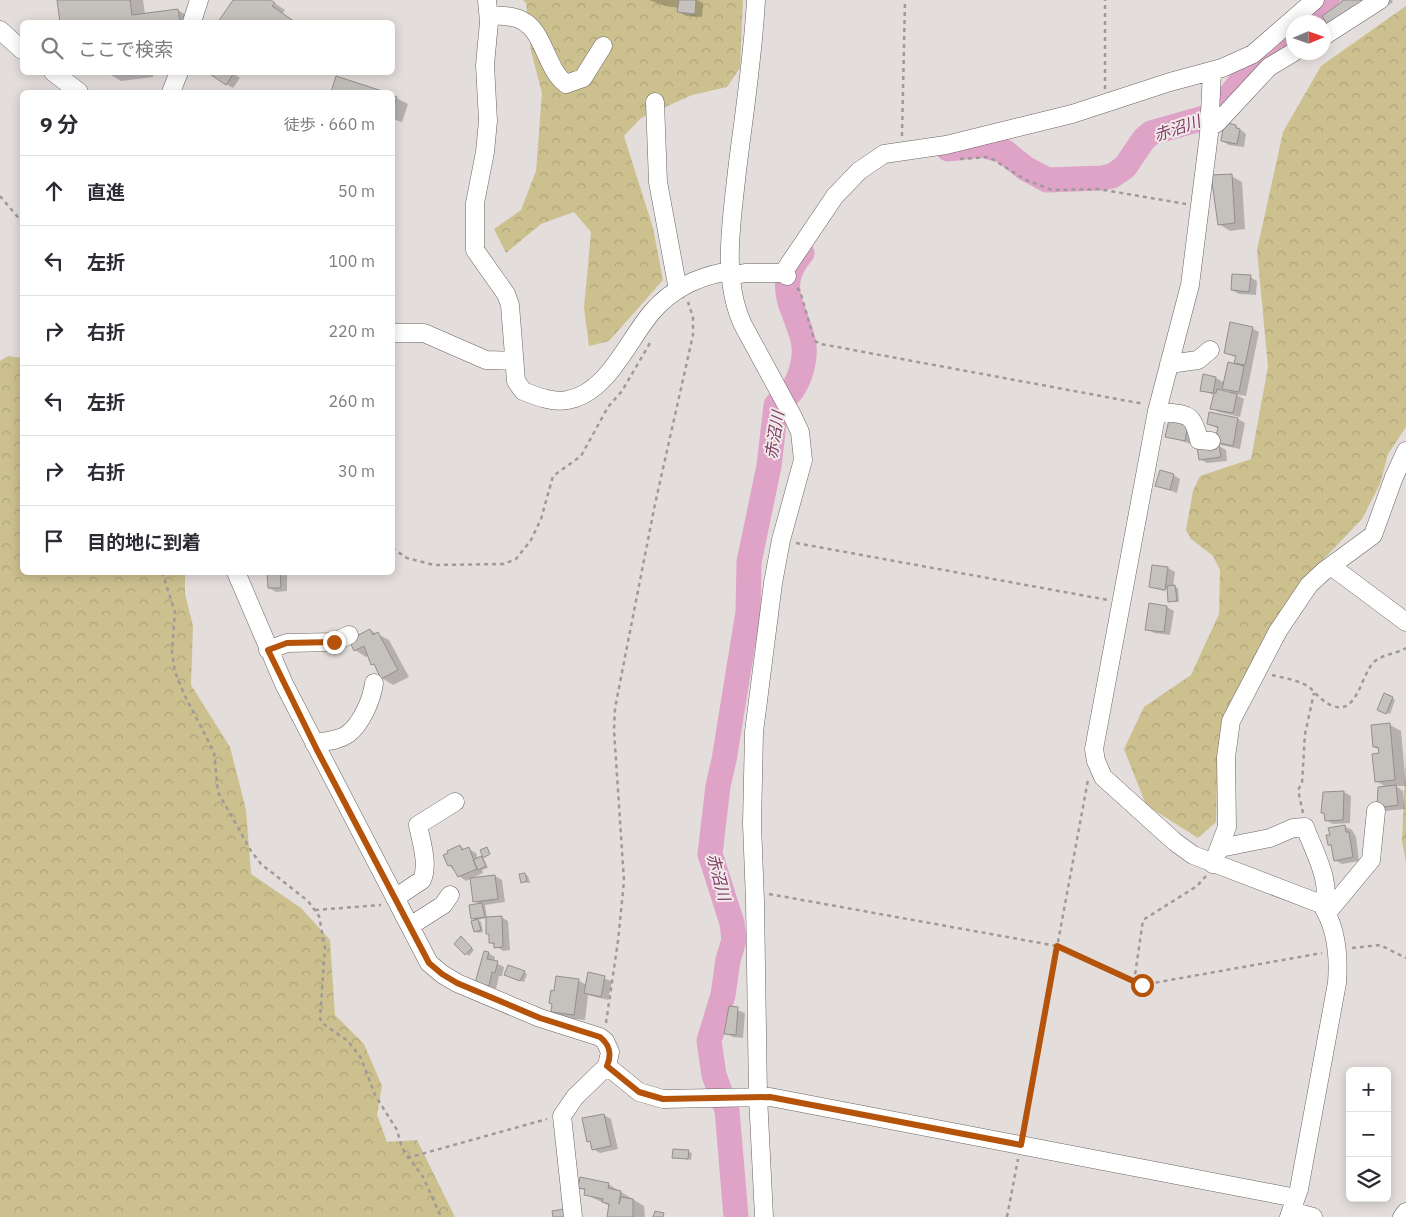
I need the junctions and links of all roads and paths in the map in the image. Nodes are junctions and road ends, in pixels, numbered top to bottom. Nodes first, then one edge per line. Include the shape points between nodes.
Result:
1 (198, 0) edge
2 (756, 0) edge
3 (905, 0) edge
4 (1105, 0) edge
5 (1380, 0) edge
6 (1307, 4) edge
7 (488, 7) edge
8 (193, 20) edge
9 (0, 30) edge
10 (1331, 32) edge
11 (603, 46) dead end
12 (20, 48) edge
13 (1259, 49) junction
14 (1286, 57) edge
15 (1269, 67) junction
16 (1212, 71) junction
17 (57, 75) edge
18 (178, 75) edge
19 (76, 90) edge
20 (172, 90) edge
21 (655, 102) dead end
22 (1104, 103) junction
23 (1209, 122) junction
24 (902, 152) junction
25 (957, 159) dead end
26 (0, 196) edge
27 (1200, 207) junction
28 (20, 220) edge
29 (731, 276) junction
30 (789, 279) junction
31 (680, 288) junction
32 (395, 333) edge
33 (653, 336) dead end
34 (1210, 350) dead end
35 (514, 361) junction
36 (1169, 364) junction
37 (1158, 408) junction
38 (1211, 441) dead end
39 (1406, 451) edge
40 (781, 540) junction
41 (395, 550) edge
42 (1331, 566) junction
43 (163, 575) edge
44 (237, 575) edge
45 (1122, 602) junction
46 (1406, 622) edge
47 (349, 635) dead end
48 (1406, 648) edge
49 (268, 650) junction
50 (1256, 670) junction
51 (374, 682) dead end
52 (1314, 693) junction
53 (314, 743) junction
54 (1088, 778) dead end
55 (455, 802) dead end
56 (1376, 811) dead end
57 (1305, 827) junction
58 (1217, 856) junction
59 (755, 891) junction
60 (450, 895) dead end
61 (397, 901) junction
62 (315, 910) junction
63 (1325, 910) junction
64 (410, 926) junction
65 (1057, 946) junction
66 (1337, 950) junction
67 (1406, 958) edge
68 (1134, 982) junction
69 (603, 1040) junction
70 (607, 1066) junction
71 (758, 1096) junction
72 (563, 1115) junction
73 (1021, 1145) junction
74 (407, 1158) junction
75 (1292, 1209) edge
76 (1406, 1212) edge
77 (441, 1217) edge
78 (573, 1217) edge
79 (764, 1217) edge
80 (1007, 1217) edge
81 (1313, 1217) edge
82 (1402, 1217) edge

1 - 8 street
2 - 29 street via 734,200
3 - 24 path
4 - 22 path
5 - 10 street
6 - 13 street
7 - 11 street via 524,21 533,29 557,78 566,84 583,78
7 - 35 street via 485,65 488,121 475,202 474,250 506,294 510,305
9 - 12 street
13 - 15 street
13 - 16 street
14 - 15 street
15 - 23 street via 1217,123
16 - 22 street
16 - 23 street
17 - 19 street
18 - 20 street
21 - 31 street via 658,182
22 - 24 street via 946,145
23 - 27 street
24 - 30 street via 884,154 847,182 816,223
25 - 27 path via 989,157 1026,180 1052,190 1104,190
26 - 28 path
27 - 36 street via 1190,285
29 - 30 street via 745,273
29 - 31 street via 724,272 702,277
29 - 40 street via 736,309 800,432 803,460
30 - 37 path via 800,291 813,336 821,344
31 - 35 street via 653,310 605,377 578,398 565,401 548,399 523,391 516,381
31 - 69 path via 693,318 693,336 655,504 615,708 624,881
32 - 35 street via 424,333 486,360
33 - 41 path via 581,456 553,476 541,519 531,540 516,559 504,564 434,565 407,558
34 - 36 street via 1198,360
36 - 37 street
37 - 38 street via 1190,417 1199,440
37 - 45 street
39 - 42 street via 1373,535
40 - 45 path
40 - 59 street via 766,625 754,732 752,824
42 - 46 street
42 - 50 street via 1309,585 1295,604
43 - 62 path via 175,612 172,652 176,672 214,752 218,792 238,832 261,864 297,890
44 - 49 street
45 - 58 street via 1096,733 1094,750 1099,771 1120,794 1193,855
47 - 49 street via 334,642 287,643
48 - 52 path via 1375,661 1355,698 1343,706 1331,705
49 - 53 street
50 - 52 path via 1298,682
50 - 58 street via 1228,734 1228,816
51 - 53 street via 370,701 348,734
52 - 57 path via 1305,734 1302,783 1298,790
53 - 61 street
54 - 65 path
55 - 61 street via 418,825 424,876
56 - 63 street via 1371,860
57 - 58 street via 1293,828
57 - 63 street via 1326,885
58 - 63 street via 1306,897
58 - 68 path via 1203,882 1143,920
59 - 65 path
59 - 71 street
60 - 64 street via 443,905
61 - 62 path
61 - 64 street
62 - 74 path via 324,934 325,948 320,1018 322,1023 348,1041 361,1058 375,1095 397,1130
63 - 66 street
64 - 69 street via 429,963 442,974 540,1018
65 - 68 path
65 - 73 path
66 - 67 path via 1380,945
66 - 68 path via 1146,984
66 - 75 street via 1334,1006
69 - 70 street via 610,1052
70 - 71 street via 639,1092 663,1099
70 - 72 street via 575,1097
71 - 73 street
71 - 79 street
72 - 74 path
72 - 78 street via 562,1134
73 - 75 street
73 - 80 path
74 - 77 path via 423,1177
75 - 81 street
76 - 82 street

